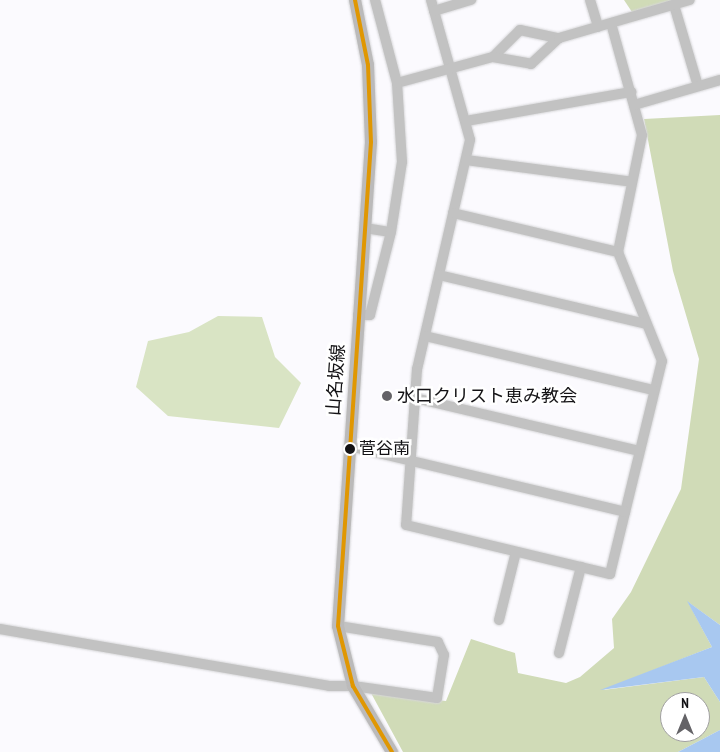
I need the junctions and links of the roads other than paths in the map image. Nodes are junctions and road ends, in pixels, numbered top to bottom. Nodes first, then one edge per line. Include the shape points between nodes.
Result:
1 (355, 0) edge
2 (375, 0) edge
3 (430, 0) edge
4 (472, 0) edge
5 (590, 0) edge
6 (683, 2) edge
7 (434, 11) junction
8 (611, 23) junction
9 (598, 26) junction
10 (560, 38) junction
11 (493, 57) junction
12 (450, 68) junction
13 (720, 80) edge
14 (397, 83) junction
15 (698, 86) junction
16 (630, 92) junction
17 (634, 105) junction
18 (466, 121) junction
19 (466, 160) junction
20 (632, 182) junction
21 (453, 213) junction
22 (366, 228) junction
23 (391, 232) junction
24 (618, 252) junction
25 (439, 275) junction
26 (358, 315) junction
27 (646, 324) junction
28 (425, 336) junction
29 (654, 390) junction
30 (415, 398) junction
31 (349, 446) junction
32 (639, 451) junction
33 (409, 460) junction
34 (625, 512) junction
35 (516, 552) junction
36 (581, 567) junction
37 (499, 620) dead end
38 (338, 626) junction
39 (0, 629) edge
40 (560, 653) dead end
41 (353, 686) junction
42 (392, 752) edge

1 - 22 main road, 山名坂線 via 368,65 371,111
2 - 14 street
3 - 7 street
4 - 7 street
5 - 9 street
6 - 8 street
6 - 15 street
7 - 12 street
8 - 9 street
8 - 16 street
9 - 10 street
10 - 11 street via 531,64
10 - 11 street via 520,30
11 - 12 street
12 - 14 street
12 - 18 street
13 - 15 street
14 - 23 street via 402,162
15 - 17 street
16 - 17 street
16 - 18 street
17 - 20 street via 642,135
18 - 19 street via 470,140
19 - 20 street
19 - 21 street
20 - 24 street
21 - 24 street
21 - 25 street
22 - 23 street
22 - 26 main road, 山名坂線
23 - 26 street via 370,315
24 - 27 street
25 - 27 street
25 - 28 street
26 - 31 main road, 山名坂線
27 - 29 street via 662,362
28 - 29 street
28 - 30 street
29 - 32 street
30 - 32 street
30 - 33 street
31 - 33 street
31 - 38 main road, 山名坂線
32 - 34 street
33 - 34 street
33 - 35 street via 406,525
34 - 36 street via 610,574
35 - 36 street
35 - 37 street
36 - 40 street
38 - 41 main road, 山名坂線
38 - 41 street via 438,642 444,655 437,698
39 - 41 street via 316,684
41 - 42 main road, 山名坂線

